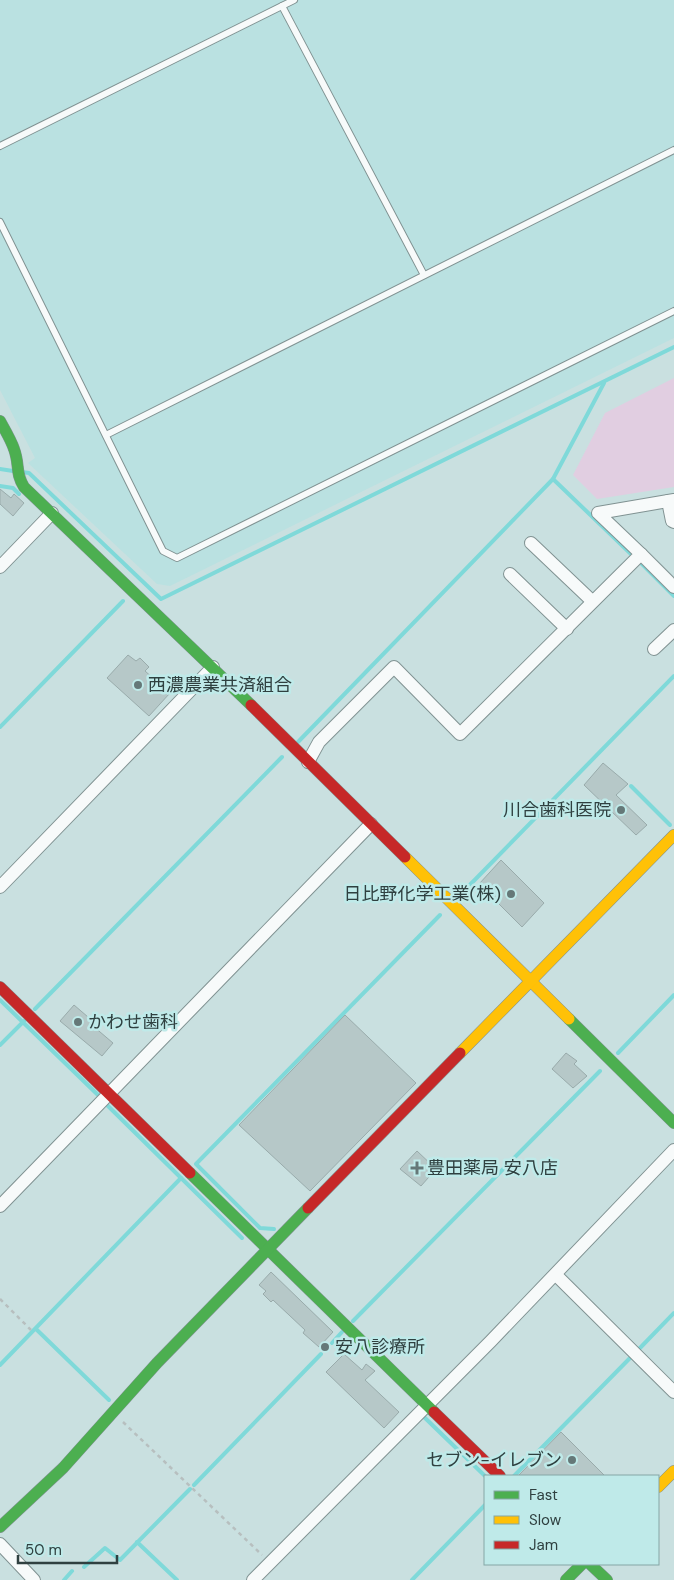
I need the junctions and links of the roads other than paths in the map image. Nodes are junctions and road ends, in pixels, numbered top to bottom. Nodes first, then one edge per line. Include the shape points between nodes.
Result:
1 (294, 0) edge
2 (282, 6) junction
3 (0, 146) edge
4 (674, 150) edge
5 (0, 222) edge
6 (424, 275) junction
7 (674, 311) edge
8 (0, 420) edge
9 (106, 435) junction
10 (671, 500) edge
11 (52, 513) junction
12 (674, 522) edge
13 (531, 543) dead end
14 (641, 554) junction
15 (0, 567) edge
16 (510, 574) dead end
17 (674, 587) edge
18 (592, 601) junction
19 (567, 628) junction
20 (674, 630) edge
21 (654, 649) dead end
22 (213, 667) junction
23 (308, 762) junction
24 (371, 824) junction
25 (674, 836) edge
26 (0, 887) edge
27 (531, 981) junction
28 (0, 987) edge
29 (110, 1093) junction
30 (674, 1123) edge
31 (674, 1150) edge
32 (0, 1206) edge
33 (268, 1249) junction
34 (556, 1275) junction
35 (674, 1392) edge
36 (428, 1406) junction
37 (674, 1471) edge
38 (499, 1475) edge
39 (659, 1486) edge
40 (0, 1527) edge
41 (0, 1544) edge
42 (581, 1565) edge
43 (591, 1565) edge
44 (34, 1580) edge
45 (253, 1580) edge
46 (566, 1580) edge
47 (607, 1580) edge

1 - 2 lane
2 - 3 lane
2 - 6 lane
4 - 6 lane
5 - 9 lane
6 - 9 lane
7 - 9 lane via 177,558 163,551
8 - 11 street via 14,448 18,478
10 - 12 street
10 - 14 street via 598,514
11 - 15 street
11 - 22 street
13 - 18 street
14 - 17 street
14 - 18 street
16 - 19 street
18 - 19 street
19 - 23 street via 460,734 394,666 319,742
20 - 21 street
22 - 23 street
22 - 26 street
23 - 24 street
24 - 27 street
24 - 29 street
25 - 27 street
27 - 30 street
27 - 33 street
28 - 29 street
29 - 32 street
29 - 33 street
31 - 34 street
33 - 36 street
33 - 40 street via 157,1363 63,1468
34 - 35 street
34 - 36 street
36 - 38 street
36 - 45 street
37 - 39 street
41 - 44 street
42 - 46 street
43 - 47 street

